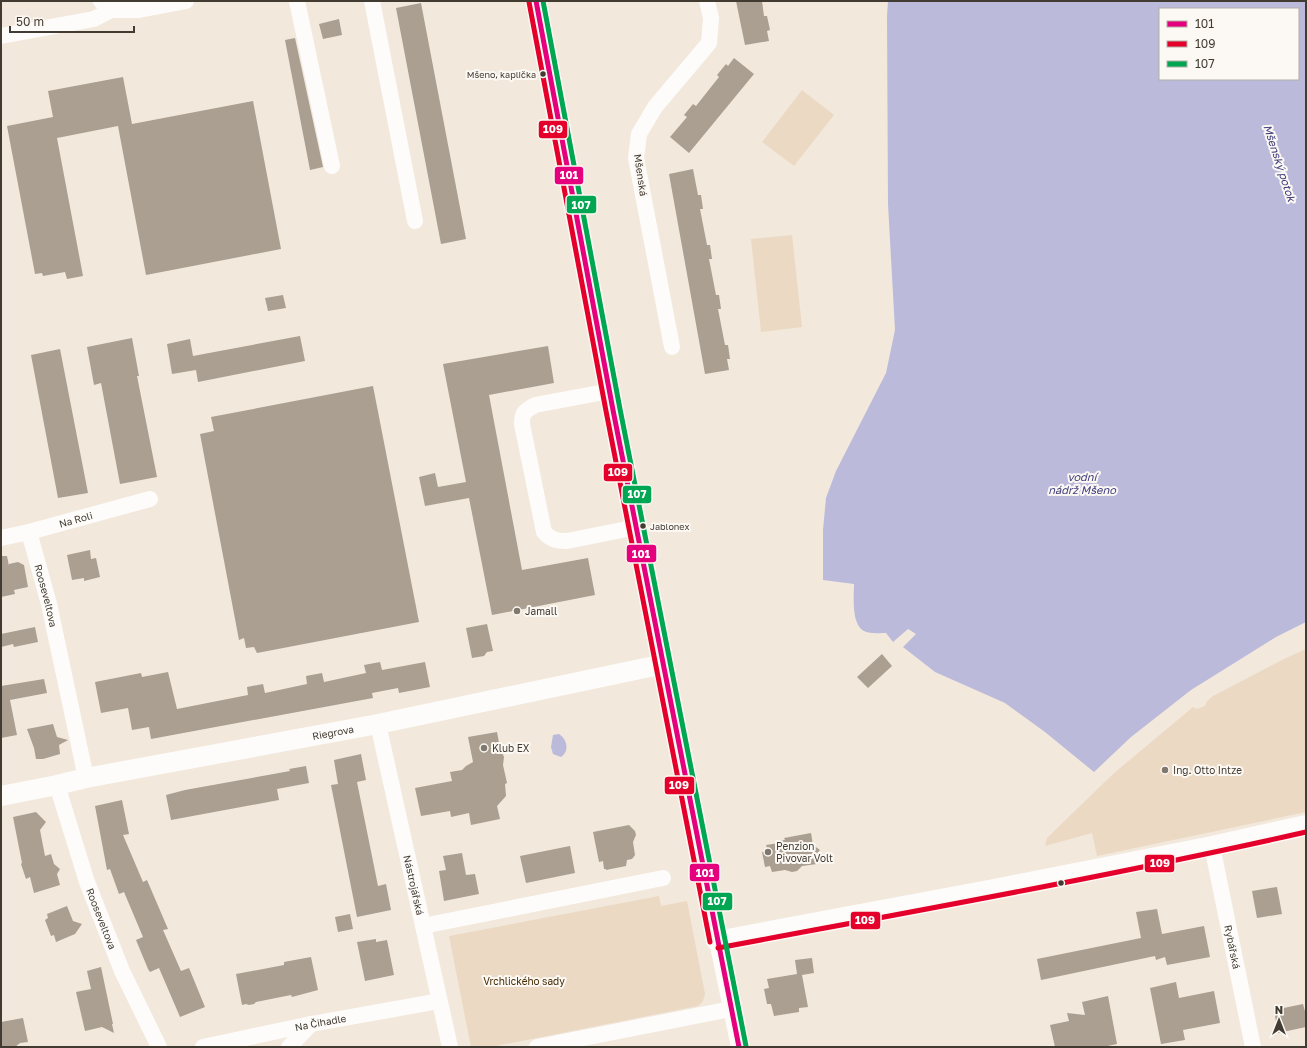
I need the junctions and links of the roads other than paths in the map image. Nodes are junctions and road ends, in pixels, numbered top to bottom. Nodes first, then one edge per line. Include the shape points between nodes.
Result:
1 (186, 1) edge
2 (297, 1) edge
3 (372, 1) edge
4 (536, 1) edge
5 (707, 1) edge
6 (106, 6) edge
7 (1, 36) edge
8 (332, 166) dead end
9 (415, 221) dead end
10 (672, 347) dead end
11 (610, 391) junction
12 (150, 499) dead end
13 (637, 527) junction
14 (29, 532) junction
15 (1, 538) edge
16 (664, 664) junction
17 (378, 724) junction
18 (86, 778) junction
19 (56, 785) junction
20 (1, 796) edge
21 (1306, 825) edge
22 (1212, 846) junction
23 (662, 878) dead end
24 (423, 926) junction
25 (717, 941) junction
26 (439, 1001) junction
27 (731, 1009) junction
28 (311, 1024) junction
29 (159, 1047) edge
30 (203, 1047) edge
31 (289, 1047) edge
32 (450, 1047) edge
33 (536, 1047) edge
34 (739, 1047) edge
35 (1253, 1047) edge

1 - 6 street via 140,10
2 - 8 street
3 - 9 street
4 - 11 street
5 - 10 street, Mšenská via 711,18 709,43 655,107 639,134 636,158
6 - 7 street via 94,19
11 - 13 street
11 - 13 street via 535,405 526,410 522,416 522,424 544,532 550,538 567,541
12 - 14 street, Na Roli
13 - 16 street
14 - 15 street, Na Roli
14 - 18 street, Rooseveltova via 49,604
16 - 17 street, Riegrova
16 - 25 street
17 - 18 street, Riegrova
17 - 24 street, Nástrojářská
18 - 19 street, Riegrova
19 - 20 street, Riegrova
19 - 29 street, Rooseveltova via 87,882 122,971
21 - 22 street
22 - 25 street
22 - 35 street, Rybářská
23 - 24 street
24 - 26 street, Nástrojářská
25 - 27 street
26 - 28 street, Na Čihadle
26 - 32 street, Nástrojářská
27 - 33 street
27 - 34 street
28 - 30 street, Na Čihadle
28 - 31 street

